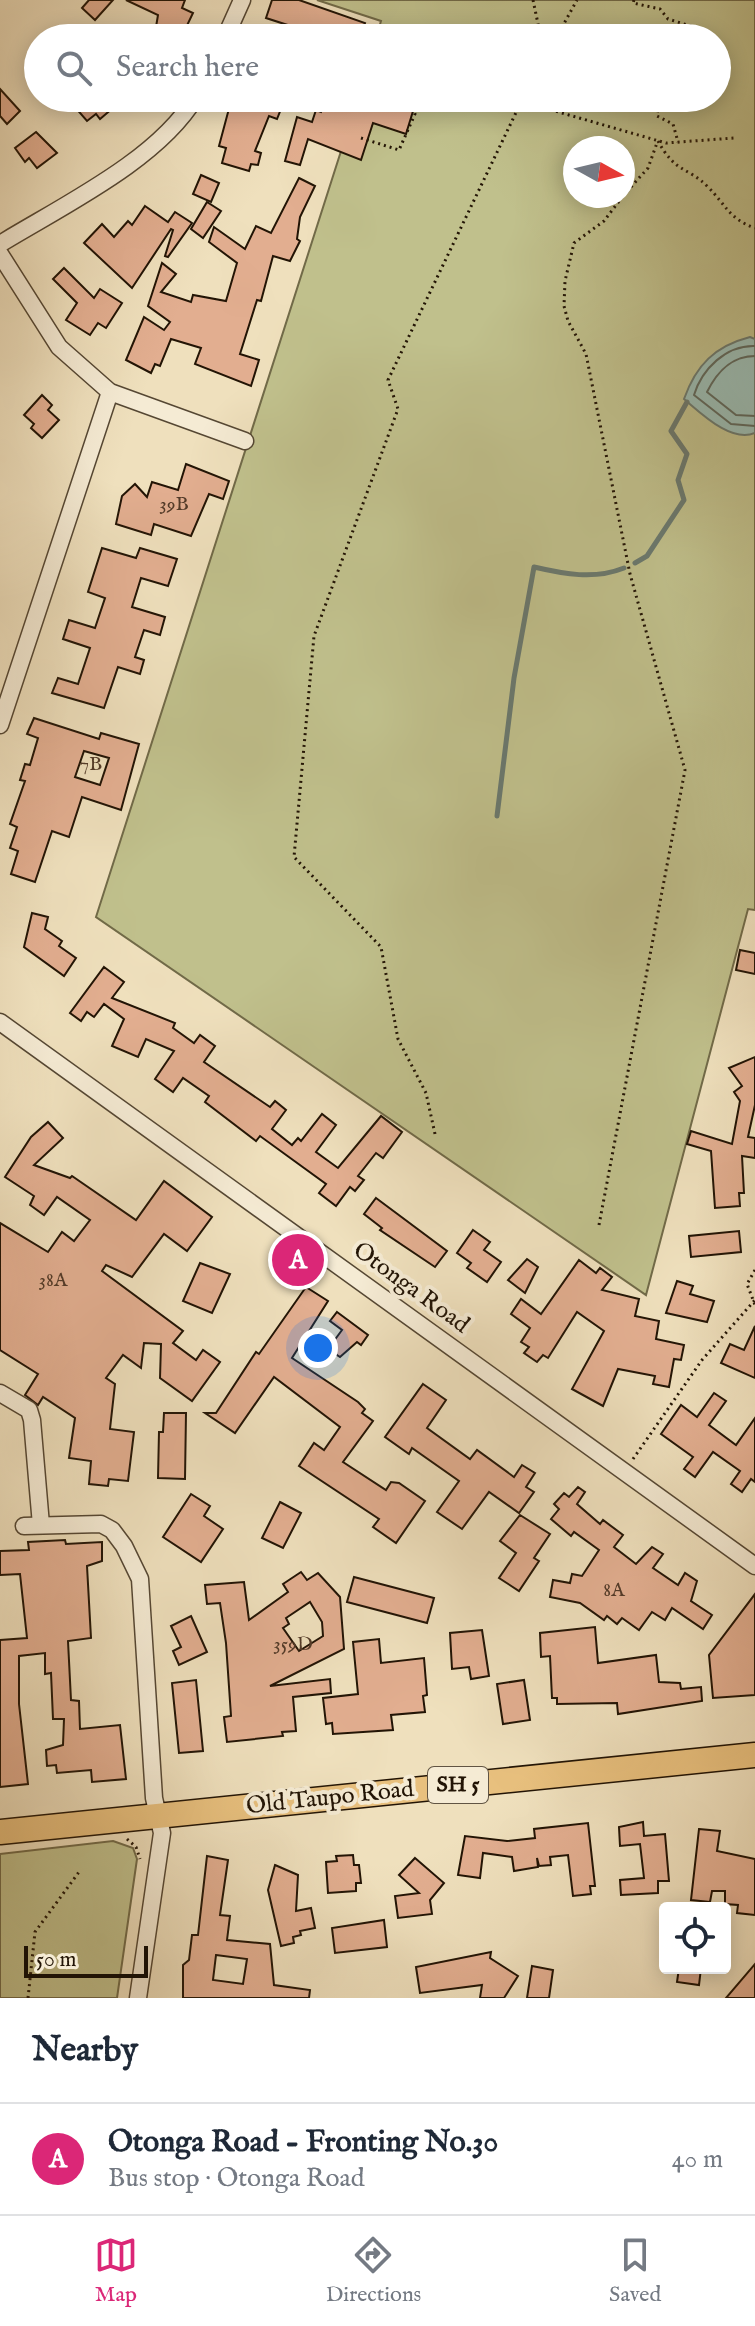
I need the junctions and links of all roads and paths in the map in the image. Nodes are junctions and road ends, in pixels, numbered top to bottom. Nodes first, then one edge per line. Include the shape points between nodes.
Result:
1 (242, 0) edge
2 (533, 0) edge
3 (577, 0) edge
4 (634, 0) edge
5 (231, 24) edge
6 (538, 24) edge
7 (564, 24) edge
8 (684, 24) edge
9 (185, 112) edge
10 (414, 112) edge
11 (516, 112) edge
12 (562, 112) edge
13 (657, 112) edge
14 (361, 138) dead end
15 (734, 138) dead end
16 (658, 141) junction
17 (678, 142) junction
18 (635, 183) edge
19 (614, 208) edge
20 (755, 228) edge
21 (0, 244) edge
22 (0, 254) edge
23 (110, 392) junction
24 (245, 441) dead end
25 (0, 725) edge
26 (0, 1022) edge
27 (435, 1134) dead end
28 (599, 1225) dead end
29 (755, 1270) edge
30 (754, 1302) edge
31 (0, 1393) edge
32 (624, 1472) junction
33 (755, 1566) edge
34 (755, 1755) edge
35 (161, 1816) junction
36 (0, 1832) edge
37 (122, 1838) dead end
38 (140, 1860) dead end
39 (79, 1872) dead end
40 (28, 1998) edge
41 (138, 1998) edge

1 - 5 street
2 - 6 path
3 - 7 path
4 - 8 path
9 - 21 street via 170,133 137,158
10 - 14 path via 399,150
11 - 27 path via 388,380 398,409 314,636 294,857 381,947 398,1039 426,1093
12 - 16 path
13 - 17 path via 673,124
15 - 17 path
16 - 17 path
16 - 18 path via 648,168
16 - 20 path via 669,160 706,185 737,222
19 - 28 path via 574,243 564,306 586,354 630,574 685,770
22 - 23 street via 59,347
23 - 24 street
23 - 25 street
26 - 32 street, Otonga Road
29 - 30 path via 747,1284
30 - 32 path via 702,1360
31 - 35 street via 29,1410 32,1420 32,1526 101,1524 124,1546 140,1579 154,1798
32 - 33 street, Otonga Road
34 - 35 highway, Old Taupo Road / SH 5
35 - 36 highway, Old Taupo Road / SH 5
35 - 41 street
37 - 38 path via 136,1847
39 - 40 path via 35,1932

